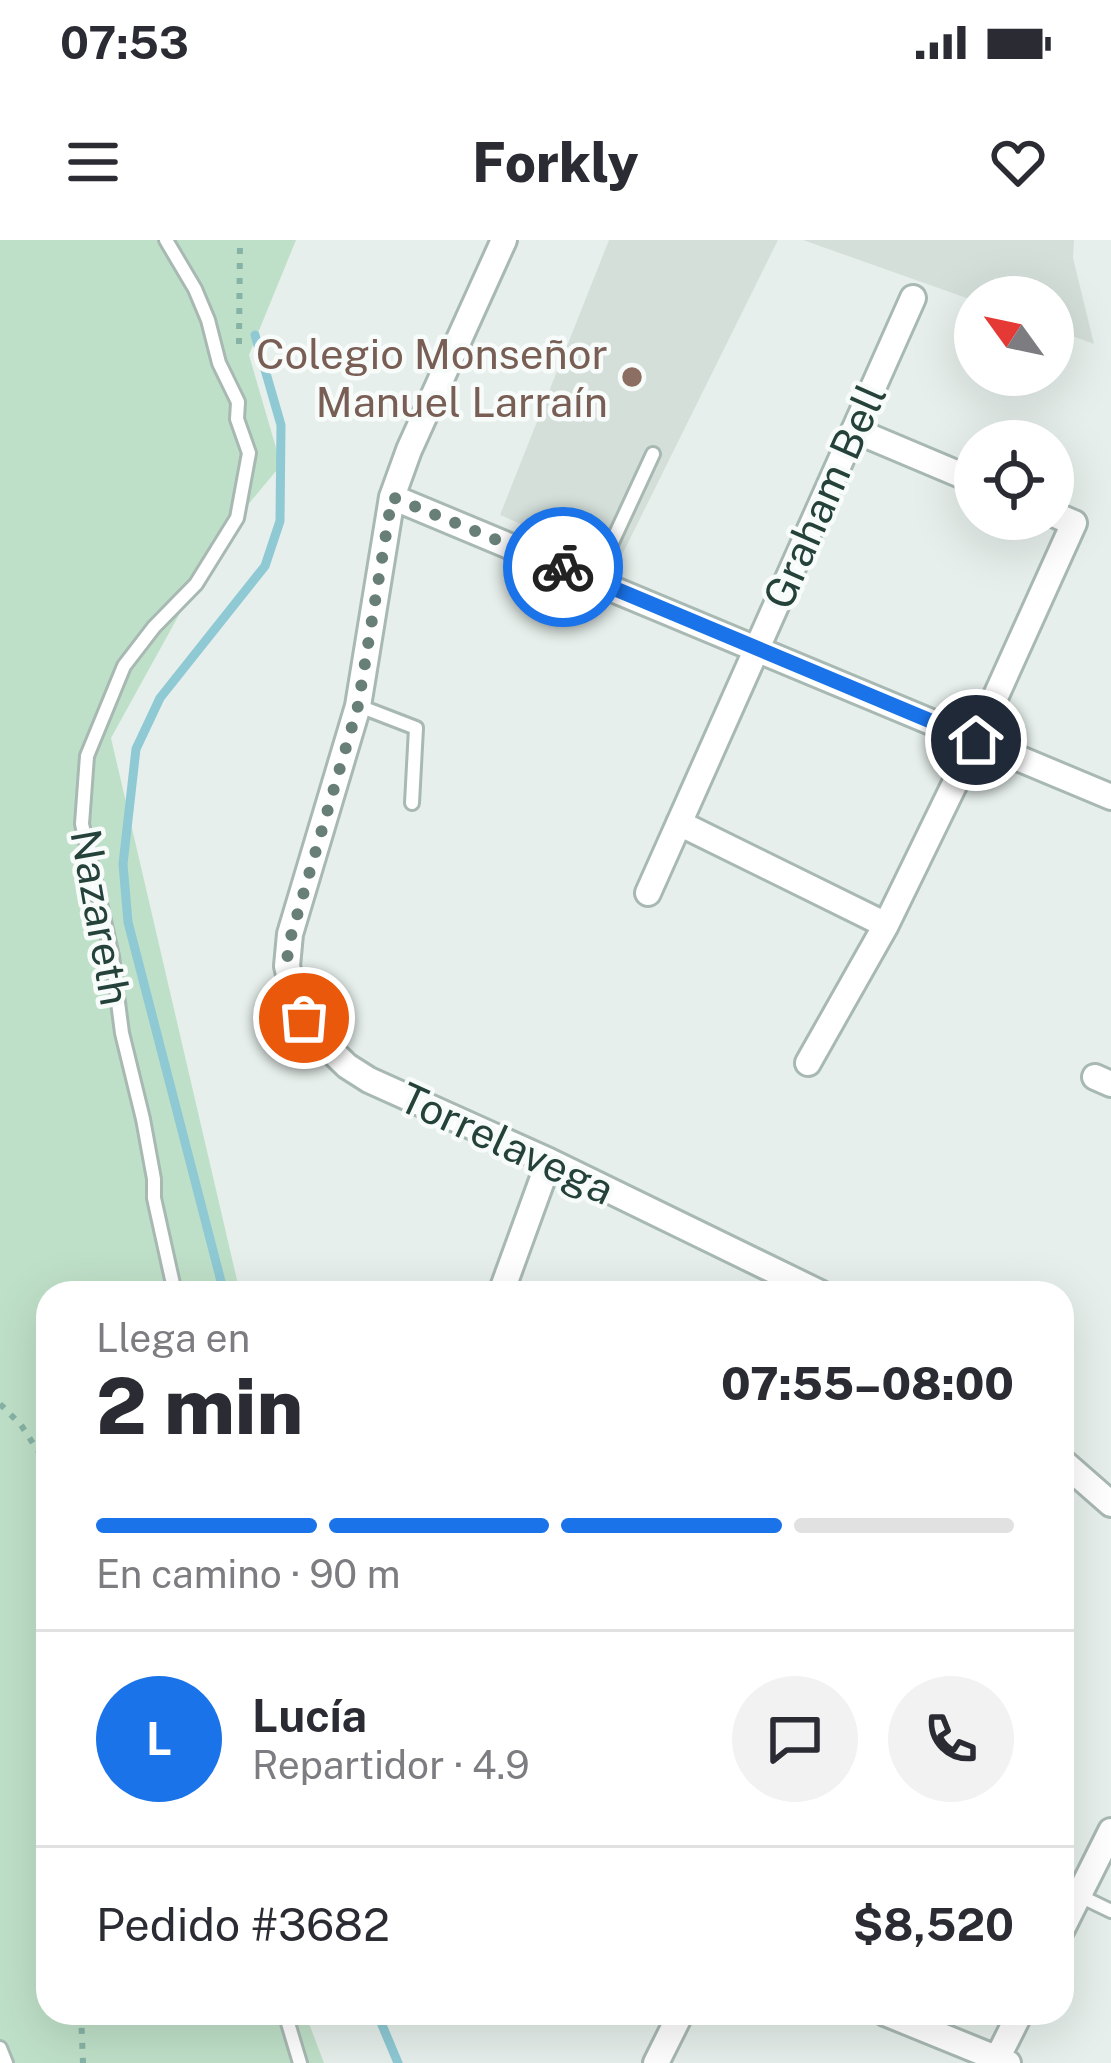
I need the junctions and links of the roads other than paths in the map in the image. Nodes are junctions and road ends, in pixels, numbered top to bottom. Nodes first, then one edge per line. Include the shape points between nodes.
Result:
1 (166, 240) edge
2 (504, 240) edge
3 (913, 298) dead end
4 (854, 430) junction
5 (653, 454) dead end
6 (954, 473) edge
7 (392, 497) junction
8 (1056, 540) edge
9 (595, 579) junction
10 (755, 649) junction
11 (358, 706) junction
12 (976, 740) junction
13 (1111, 796) edge
14 (412, 803) dead end
15 (680, 823) junction
16 (648, 893) dead end
17 (886, 925) junction
18 (808, 1063) dead end
19 (549, 1161) junction
20 (172, 1281) edge
21 (505, 1281) edge
22 (795, 1281) edge
23 (1074, 1471) edge
24 (1111, 1504) edge
25 (1111, 1831) edge
26 (1079, 1895) junction
27 (1074, 1905) edge
28 (1111, 1911) edge
29 (289, 2025) edge
30 (675, 2025) edge
31 (913, 2025) edge
32 (1015, 2025) edge
33 (0, 2048) edge
34 (1000, 2062) edge
35 (6, 2063) edge
36 (300, 2063) edge
37 (656, 2063) edge

1 - 20 lane, Nazareth via 208,320 249,453 237,518 196,584 124,666 87,756 82,824
2 - 7 street, Torrelavega
3 - 4 street, Graham Bell
4 - 6 street
4 - 10 street, Graham Bell
5 - 9 lane
7 - 9 street
7 - 11 street, Torrelavega
8 - 12 street
9 - 10 street
10 - 12 street
10 - 15 street, Graham Bell
11 - 14 lane via 416,728
11 - 19 street, Torrelavega via 290,934 295,1000 314,1034 358,1073
12 - 13 street
12 - 17 street
15 - 16 street, Graham Bell
15 - 17 street
17 - 18 street
19 - 21 street
19 - 22 street, Torrelavega
23 - 24 street
25 - 26 street
26 - 27 street
26 - 28 lane
29 - 36 lane
30 - 37 street
31 - 34 street
32 - 34 street
33 - 35 lane

